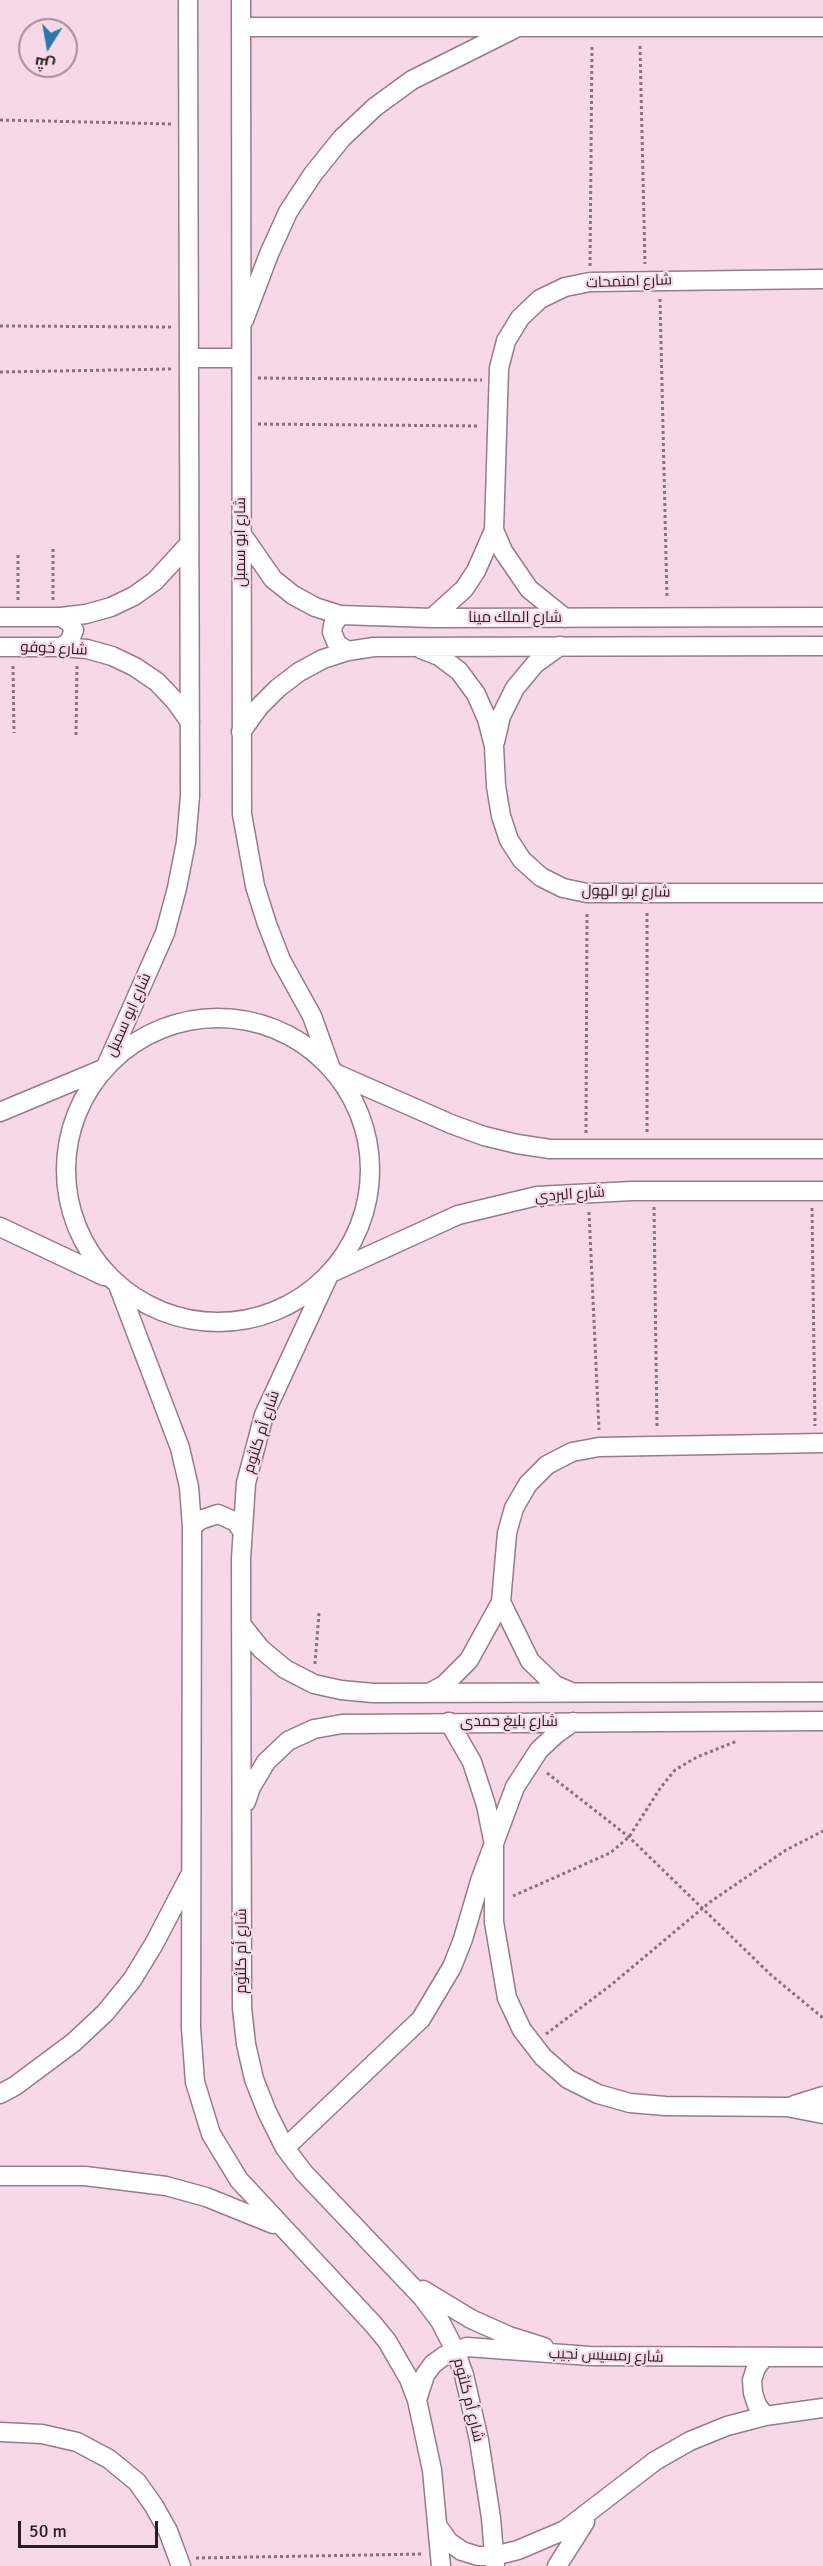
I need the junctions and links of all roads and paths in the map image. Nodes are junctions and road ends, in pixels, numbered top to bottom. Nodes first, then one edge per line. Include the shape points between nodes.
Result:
1 (188, 0) edge
2 (241, 0) edge
3 (520, 26) junction
4 (241, 27) junction
5 (592, 27) junction
6 (640, 27) junction
7 (823, 27) edge
8 (0, 120) edge
9 (188, 124) junction
10 (823, 279) edge
11 (652, 281) junction
12 (590, 282) junction
13 (0, 326) edge
14 (189, 327) junction
15 (241, 330) junction
16 (241, 358) junction
17 (189, 364) junction
18 (0, 372) edge
19 (241, 378) junction
20 (498, 380) junction
21 (241, 424) junction
22 (496, 426) junction
23 (494, 530) junction
24 (241, 532) junction
25 (189, 544) junction
26 (53, 549) dead end
27 (18, 552) dead end
28 (340, 615) junction
29 (9, 617) edge
30 (57, 617) junction
31 (823, 617) edge
32 (432, 618) junction
33 (565, 618) junction
34 (668, 618) junction
35 (560, 646) junction
36 (823, 646) edge
37 (6, 647) edge
38 (69, 647) junction
39 (414, 647) junction
40 (348, 651) junction
41 (190, 722) junction
42 (241, 732) junction
43 (14, 733) dead end
44 (76, 735) dead end
45 (494, 746) junction
46 (587, 893) junction
47 (647, 893) junction
48 (823, 893) edge
49 (105, 1066) junction
50 (334, 1070) junction
51 (0, 1112) edge
52 (586, 1149) junction
53 (647, 1149) junction
54 (823, 1149) edge
55 (653, 1191) junction
56 (817, 1191) edge
57 (588, 1192) junction
58 (0, 1227) edge
59 (329, 1275) junction
60 (115, 1283) junction
61 (819, 1443) edge
62 (657, 1446) junction
63 (599, 1447) junction
64 (192, 1527) junction
65 (242, 1531) junction
66 (501, 1602) junction
67 (319, 1613) dead end
68 (241, 1624) junction
69 (314, 1684) junction
70 (570, 1692) junction
71 (751, 1692) junction
72 (823, 1692) edge
73 (373, 1693) junction
74 (429, 1693) junction
75 (751, 1721) junction
76 (374, 1722) junction
77 (449, 1722) junction
78 (573, 1722) junction
79 (820, 1723) edge
80 (744, 1738) dead end
81 (531, 1761) junction
82 (242, 1815) junction
83 (823, 1831) edge
84 (629, 1837) junction
85 (494, 1845) junction
86 (190, 1876) junction
87 (493, 1905) junction
88 (703, 1909) junction
89 (823, 2018) edge
90 (532, 2044) junction
91 (0, 2094) edge
92 (823, 2096) edge
93 (787, 2107) junction
94 (823, 2114) edge
95 (285, 2148) junction
96 (0, 2176) edge
97 (283, 2228) junction
98 (401, 2274) junction
99 (455, 2350) junction
100 (590, 2356) junction
101 (764, 2357) junction
102 (823, 2357) edge
103 (417, 2400) junction
104 (823, 2408) edge
105 (765, 2416) junction
106 (0, 2432) edge
107 (593, 2510) junction
108 (439, 2528) junction
109 (441, 2560) edge
110 (495, 2561) edge
111 (180, 2562) edge
112 (557, 2566) edge

1 - 9 street, شارع ابو سمبل
2 - 4 street, شارع ابو سمبل
3 - 4 street
3 - 5 street
3 - 15 street via 412,80 342,138 312,174 288,212
4 - 15 street, شارع ابو سمبل
5 - 6 street
5 - 12 path
6 - 7 street
6 - 11 path
8 - 9 path
9 - 14 street, شارع ابو سمبل
10 - 11 street, شارع امنمحات
11 - 12 street, شارع امنمحات
11 - 34 path
12 - 20 street, شارع امنمحات via 565,287 540,299 520,318 506,341
13 - 14 path
14 - 17 street, شارع ابو سمبل
15 - 16 street, شارع ابو سمبل
16 - 17 street
16 - 19 street, شارع ابو سمبل
17 - 18 path
17 - 25 street, شارع ابو سمبل
19 - 20 path
19 - 21 street, شارع ابو سمبل
20 - 22 street, شارع امنمحات
21 - 22 path
21 - 24 street, شارع ابو سمبل
22 - 23 street, شارع امنمحات
23 - 32 street, شارع امنمحات via 464,589
23 - 33 street, شارع امنمحات via 522,580
24 - 28 street, شارع الملك مينا via 273,579 315,607
24 - 42 street, شارع ابو سمبل
25 - 30 street, شارع خوفو via 155,581 134,596 86,614
25 - 41 street, شارع ابو سمبل
26 - 30 path
27 - 29 path
28 - 32 street, شارع الملك مينا
28 - 40 street via 332,632 337,644
29 - 30 street, شارع خوفو
30 - 38 street via 72,625 74,634
31 - 34 street, شارع الملك مينا
32 - 33 street, شارع الملك مينا
33 - 34 street, شارع الملك مينا
35 - 36 street, شارع الملك مينا
35 - 39 street, شارع الملك مينا
35 - 45 street, شارع ابو الهول via 535,664 515,688 501,716
37 - 38 street, شارع خوفو
37 - 43 path
38 - 41 street, شارع خوفو via 112,656 135,668 163,688
38 - 44 path
39 - 40 street, شارع الملك مينا
39 - 45 street, شارع ابو الهول via 440,656 459,672 476,694
40 - 42 street, شارع الملك مينا via 299,672 266,701
41 - 49 street, شارع ابو سمبل via 190,796 177,888 165,933
42 - 50 street, شارع ابو سمبل via 242,814 255,886 281,960 312,1016
45 - 46 street, شارع ابو الهول via 496,786 509,840 522,860 541,877 563,888
46 - 47 street, شارع ابو الهول
46 - 52 path
47 - 48 street, شارع ابو الهول
47 - 53 path
49 - 50 street via 135,1041 167,1025 202,1018 237,1018 272,1027 303,1043
49 - 51 street
49 - 60 street via 84,1096 71,1127 65,1159 66,1193 75,1225 91,1254
50 - 52 street via 484,1136 550,1149
50 - 59 street via 357,1104 371,1175 363,1219 352,1244
52 - 53 street
53 - 54 street
55 - 56 street, شارع البردي
55 - 57 street, شارع البردي
55 - 62 path
56 - 61 path
57 - 59 street, شارع البردي via 537,1196 458,1215
57 - 63 path
58 - 60 street
59 - 60 street via 306,1295 280,1309 225,1322 196,1321 168,1314
59 - 65 street, شارع أم كلثوم via 264,1415 246,1483
60 - 64 street via 180,1448 189,1487
61 - 62 street
62 - 63 street
63 - 66 street via 572,1452 548,1465 528,1484 514,1508 507,1533
64 - 65 street via 218,1514 237,1522
64 - 86 street
65 - 68 street, شارع أم كلثوم
66 - 70 street via 530,1662 555,1685
66 - 74 street via 469,1660 444,1685
67 - 69 path
68 - 69 street, شارع بليغ حمدى via 285,1669
68 - 82 street, شارع أم كلثوم
69 - 73 street, شارع بليغ حمدى
70 - 71 street, شارع بليغ حمدى
70 - 74 street, شارع بليغ حمدى
71 - 72 street, شارع بليغ حمدى
71 - 75 street
73 - 74 street, شارع بليغ حمدى
73 - 76 street via 367,1710
75 - 78 street, شارع بليغ حمدى
75 - 79 street, شارع بليغ حمدى
76 - 77 street, شارع بليغ حمدى
76 - 82 street, شارع بليغ حمدى via 314,1729 288,1741 266,1762 251,1787
77 - 78 street, شارع بليغ حمدى
77 - 85 street via 480,1783
78 - 81 street
80 - 84 path via 675,1770
81 - 84 path
81 - 85 street via 515,1787
82 - 95 street, شارع أم كلثوم via 242,2008 246,2044 254,2079
83 - 88 path via 786,1850
84 - 87 path via 599,1858
84 - 88 path
85 - 87 street
85 - 95 street via 452,1967 421,2019
86 - 91 street via 132,1980 105,2013 74,2043
86 - 97 street via 191,2055 201,2108 239,2180
87 - 90 street via 507,1998
88 - 89 path via 771,1975
88 - 90 path
90 - 93 street via 568,2079 598,2094 630,2103
92 - 93 street
93 - 94 street
95 - 98 street, شارع أم كلثوم via 328,2200
96 - 97 street via 85,2176 166,2186 206,2197
97 - 103 street via 380,2332 399,2360
98 - 99 street, شارع أم كلثوم via 440,2321
98 - 100 street via 480,2324 549,2348
99 - 100 street, شارع رمسيس نجيب via 480,2348
99 - 103 street via 434,2364
99 - 110 street, شارع أم كلثوم via 479,2440
100 - 101 street, شارع رمسيس نجيب
101 - 102 street, شارع رمسيس نجيب
101 - 105 street via 752,2380 755,2399
103 - 108 street
104 - 105 street
105 - 107 street via 690,2441 655,2461
106 - 111 street via 77,2442 109,2459 137,2482 154,2506
107 - 110 street via 543,2542
107 - 112 street
108 - 109 street
108 - 110 street via 462,2551
109 - 111 path

